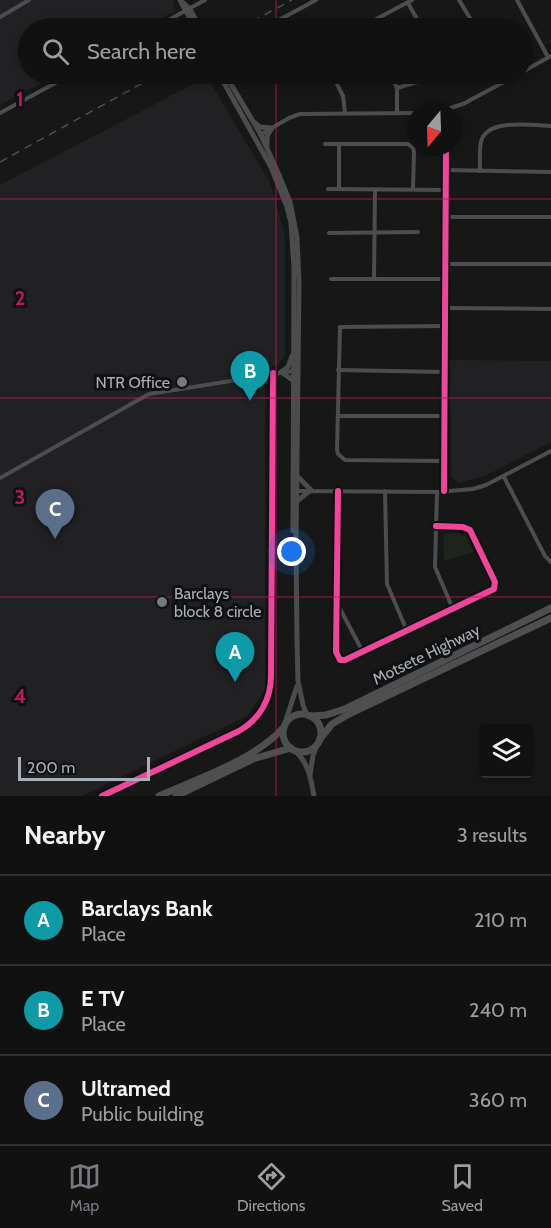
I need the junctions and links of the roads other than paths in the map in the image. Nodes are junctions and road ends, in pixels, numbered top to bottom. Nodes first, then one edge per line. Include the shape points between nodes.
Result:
1 (29, 0) edge
2 (180, 0) edge
3 (205, 0) edge
4 (316, 0) edge
5 (459, 0) edge
6 (517, 0) edge
7 (410, 1) edge
8 (187, 10) junction
9 (0, 17) edge
10 (172, 18) edge
11 (191, 18) edge
12 (193, 18) edge
13 (283, 18) edge
14 (378, 18) edge
15 (418, 18) edge
16 (470, 18) edge
17 (528, 18) edge
18 (533, 27) edge
19 (550, 56) edge
20 (533, 66) edge
21 (54, 84) edge
22 (225, 84) edge
23 (231, 84) edge
24 (338, 84) edge
25 (396, 84) edge
26 (411, 84) edge
27 (500, 84) edge
28 (398, 88) junction
29 (461, 105) edge
30 (0, 113) edge
31 (345, 113) junction
32 (397, 113) junction
33 (407, 113) edge
34 (254, 123) junction
35 (551, 126) edge
36 (272, 128) junction
37 (258, 136) junction
38 (325, 144) dead end
39 (339, 145) junction
40 (267, 148) junction
41 (447, 156) edge
42 (448, 170) junction
43 (480, 171) junction
44 (551, 172) edge
45 (328, 189) dead end
46 (339, 189) junction
47 (413, 189) junction
48 (375, 190) junction
49 (447, 190) junction
50 (446, 217) junction
51 (551, 217) edge
52 (329, 232) dead end
53 (375, 232) junction
54 (418, 232) dead end
55 (296, 251) junction
56 (444, 264) junction
57 (551, 264) edge
58 (374, 278) junction
59 (331, 279) dead end
60 (444, 279) junction
61 (444, 308) junction
62 (551, 309) edge
63 (444, 326) junction
64 (294, 352) junction
65 (338, 370) junction
66 (296, 371) junction
67 (281, 372) junction
68 (444, 372) junction
69 (273, 373) junction
70 (294, 382) junction
71 (338, 416) junction
72 (444, 416) junction
73 (550, 453) edge
74 (443, 461) junction
75 (296, 474) junction
76 (504, 477) junction
77 (0, 478) edge
78 (311, 490) junction
79 (295, 491) junction
80 (338, 491) junction
81 (385, 491) junction
82 (444, 491) junction
83 (437, 492) junction
84 (297, 501) junction
85 (436, 526) junction
86 (551, 562) edge
87 (296, 581) junction
88 (336, 602) junction
89 (551, 608) edge
90 (453, 609) junction
91 (551, 618) edge
92 (407, 631) junction
93 (363, 652) junction
94 (298, 681) junction
95 (309, 715) junction
96 (285, 725) junction
97 (319, 740) junction
98 (292, 749) junction
99 (310, 777) junction
100 (102, 796) edge
101 (159, 796) edge
102 (176, 796) edge
103 (315, 796) edge

1 - 9 street
2 - 8 main road
3 - 8 street
4 - 13 street
5 - 16 street
6 - 17 street
7 - 14 street
7 - 15 street
8 - 10 street
8 - 11 main road
8 - 12 main road
18 - 19 street
19 - 20 street
21 - 30 street
22 - 37 main road
23 - 34 main road
24 - 31 street
25 - 28 street
26 - 28 street
27 - 29 street
28 - 32 street
31 - 32 street
31 - 36 street via 300,114
32 - 33 street
34 - 36 main road
34 - 37 main road
35 - 43 street via 501,126 489,130 481,142
36 - 37 street
36 - 40 main road
37 - 40 main road
37 - 55 main road via 286,207
38 - 39 street
39 - 46 street
39 - 47 street via 411,146
40 - 55 main road via 290,202
41 - 42 street
42 - 43 street
42 - 49 street
43 - 44 street
45 - 46 street
46 - 48 street
47 - 48 street
47 - 49 street
48 - 53 street
49 - 50 street
50 - 51 street
50 - 56 street
52 - 53 street
53 - 54 street
53 - 58 street
55 - 64 main road
55 - 66 main road
56 - 57 street
56 - 60 street
58 - 59 street
58 - 60 street
60 - 61 street
61 - 62 street
61 - 63 street
63 - 65 street via 342,326
63 - 68 street
64 - 66 main road
64 - 67 main road
65 - 68 street
65 - 71 street
66 - 67 street
66 - 70 main road
66 - 75 main road
67 - 69 street
67 - 70 main road
68 - 72 street
69 - 77 street via 149,394
69 - 100 street via 271,686 267,700 251,723 239,731
70 - 79 main road
71 - 72 street
71 - 74 street via 337,450 345,460
72 - 74 street
73 - 76 street
74 - 82 street
75 - 78 main road
75 - 79 main road
76 - 82 street via 473,489
76 - 86 street
78 - 79 street
78 - 80 street
78 - 84 main road
79 - 84 main road
79 - 87 main road
80 - 81 street
80 - 88 street
81 - 83 street
81 - 92 street via 387,584
82 - 83 street
83 - 85 street
84 - 87 main road
85 - 90 street via 436,571
85 - 90 street via 470,530 495,582 492,591
87 - 94 main road
88 - 93 street
88 - 93 street via 337,657 345,660
89 - 95 highway, Motsete Highway via 345,709 326,716
90 - 92 street
91 - 97 highway, Motsete Highway via 349,714 332,724
92 - 93 street
94 - 95 main road
94 - 96 main road
95 - 96 highway via 292,716
95 - 97 highway via 318,723
96 - 98 highway via 284,739
96 - 101 highway via 250,754
97 - 98 highway via 309,750
97 - 99 main road
98 - 99 main road via 303,758
98 - 102 highway via 253,759
99 - 103 main road

